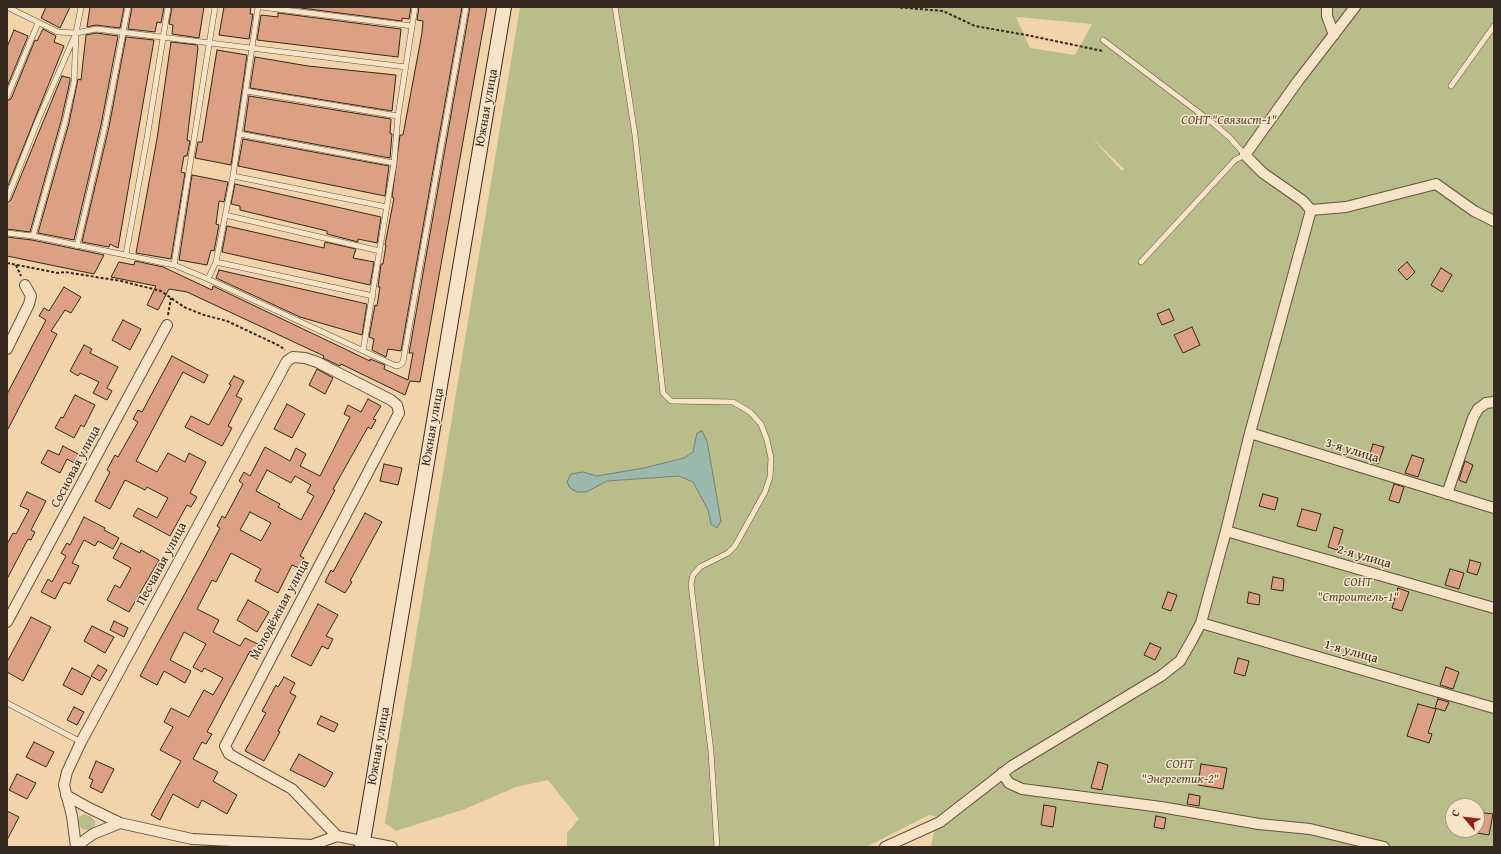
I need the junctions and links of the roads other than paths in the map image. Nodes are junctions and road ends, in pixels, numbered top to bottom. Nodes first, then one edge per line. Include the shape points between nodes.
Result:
1 (7, 7) edge
2 (81, 7) edge
3 (128, 7) edge
4 (168, 7) edge
5 (215, 7) edge
6 (258, 7) edge
7 (261, 7) edge
8 (415, 7) edge
9 (466, 7) edge
10 (504, 7) edge
11 (615, 7) edge
12 (1327, 7) edge
13 (1356, 7) edge
14 (38, 23) junction
15 (412, 26) junction
16 (1494, 26) edge
17 (76, 32) junction
18 (124, 32) junction
19 (1334, 35) junction
20 (162, 37) junction
21 (1102, 40) road end
22 (209, 43) junction
23 (252, 49) junction
24 (406, 67) junction
25 (1451, 86) dead end
26 (246, 91) junction
27 (7, 97) edge
28 (398, 116) junction
29 (240, 134) junction
30 (1245, 155) junction
31 (394, 163) junction
32 (233, 176) junction
33 (7, 198) edge
34 (387, 207) junction
35 (1311, 210) junction
36 (225, 215) junction
37 (1494, 221) edge
38 (7, 233) edge
39 (33, 236) junction
40 (77, 246) junction
41 (380, 251) junction
42 (126, 254) junction
43 (216, 262) junction
44 (1142, 262) dead end
45 (174, 265) junction
46 (208, 279) junction
47 (25, 285) dead end
48 (373, 296) junction
49 (167, 325) road end
50 (7, 349) edge
51 (363, 351) junction
52 (349, 378) joint
53 (1494, 402) edge
54 (1250, 433) junction
55 (1447, 494) junction
56 (1494, 508) edge
57 (1226, 531) junction
58 (1494, 608) edge
59 (7, 622) edge
60 (1201, 623) junction
61 (7, 703) edge
62 (1494, 708) edge
63 (81, 742) junction
64 (1002, 773) junction
65 (66, 795) junction
66 (120, 823) junction
67 (338, 836) junction
68 (362, 844) edge
69 (76, 847) edge
70 (79, 847) edge
71 (392, 847) edge
72 (717, 847) edge
73 (885, 847) edge
74 (1384, 847) edge

1 - 14 lane
2 - 17 lane
3 - 18 lane
4 - 20 lane
5 - 22 lane
6 - 23 lane
7 - 15 lane
8 - 15 lane
9 - 51 lane via 403,362 396,366
10 - 68 main road, Южная улица
11 - 72 lane via 634,135 663,393 671,401 733,402 750,412 761,424 770,458 770,476 765,492 736,546 728,553 700,567 693,575 691,584 711,752
12 - 19 street
13 - 19 street
14 - 17 lane via 58,32
14 - 27 lane
15 - 24 lane
16 - 25 lane
17 - 18 lane via 96,29
17 - 33 lane
17 - 39 lane via 74,82
18 - 20 lane
18 - 40 lane
19 - 30 street
20 - 22 lane
20 - 42 lane
21 - 30 lane via 1214,124
22 - 23 lane
22 - 45 lane
23 - 24 lane
23 - 26 lane
24 - 28 lane
26 - 28 lane
26 - 29 lane
28 - 31 lane
29 - 31 lane
29 - 32 lane
30 - 35 street via 1263,173 1303,201
30 - 44 lane via 1235,160
31 - 34 lane
32 - 34 lane
32 - 36 lane
34 - 41 lane
35 - 37 street via 1346,207 1436,184 1474,211
35 - 54 street
36 - 41 lane
36 - 43 lane
38 - 39 lane
39 - 40 lane
40 - 42 lane
41 - 48 lane
42 - 45 lane
43 - 46 lane
43 - 48 lane
45 - 46 lane
46 - 51 lane
47 - 50 street via 31,296 29,304
48 - 51 lane
49 - 59 street, Сосновая улица
52 - 63 street, Песчаная улица via 305,358 293,357 287,361
52 - 67 street, Молодёжная улица via 391,400 397,405 399,413 225,746 229,754 292,789
53 - 55 street via 1486,403 1478,409 1473,418
54 - 55 street, 3-я улица
54 - 57 street
55 - 56 street, 3-я улица
57 - 58 street, 2-я улица
57 - 60 street
60 - 62 street, 1-я улица
60 - 64 street via 1180,661 1161,676
61 - 63 lane
63 - 65 street, Песчаная улица via 67,772 64,785
64 - 73 street via 940,822
64 - 74 street via 1009,783 1022,789 1161,807 1259,824 1310,829
65 - 66 street
65 - 69 street, Песчаная улица
66 - 67 street via 192,839 312,845
66 - 70 street via 93,834
67 - 68 street
68 - 71 street

